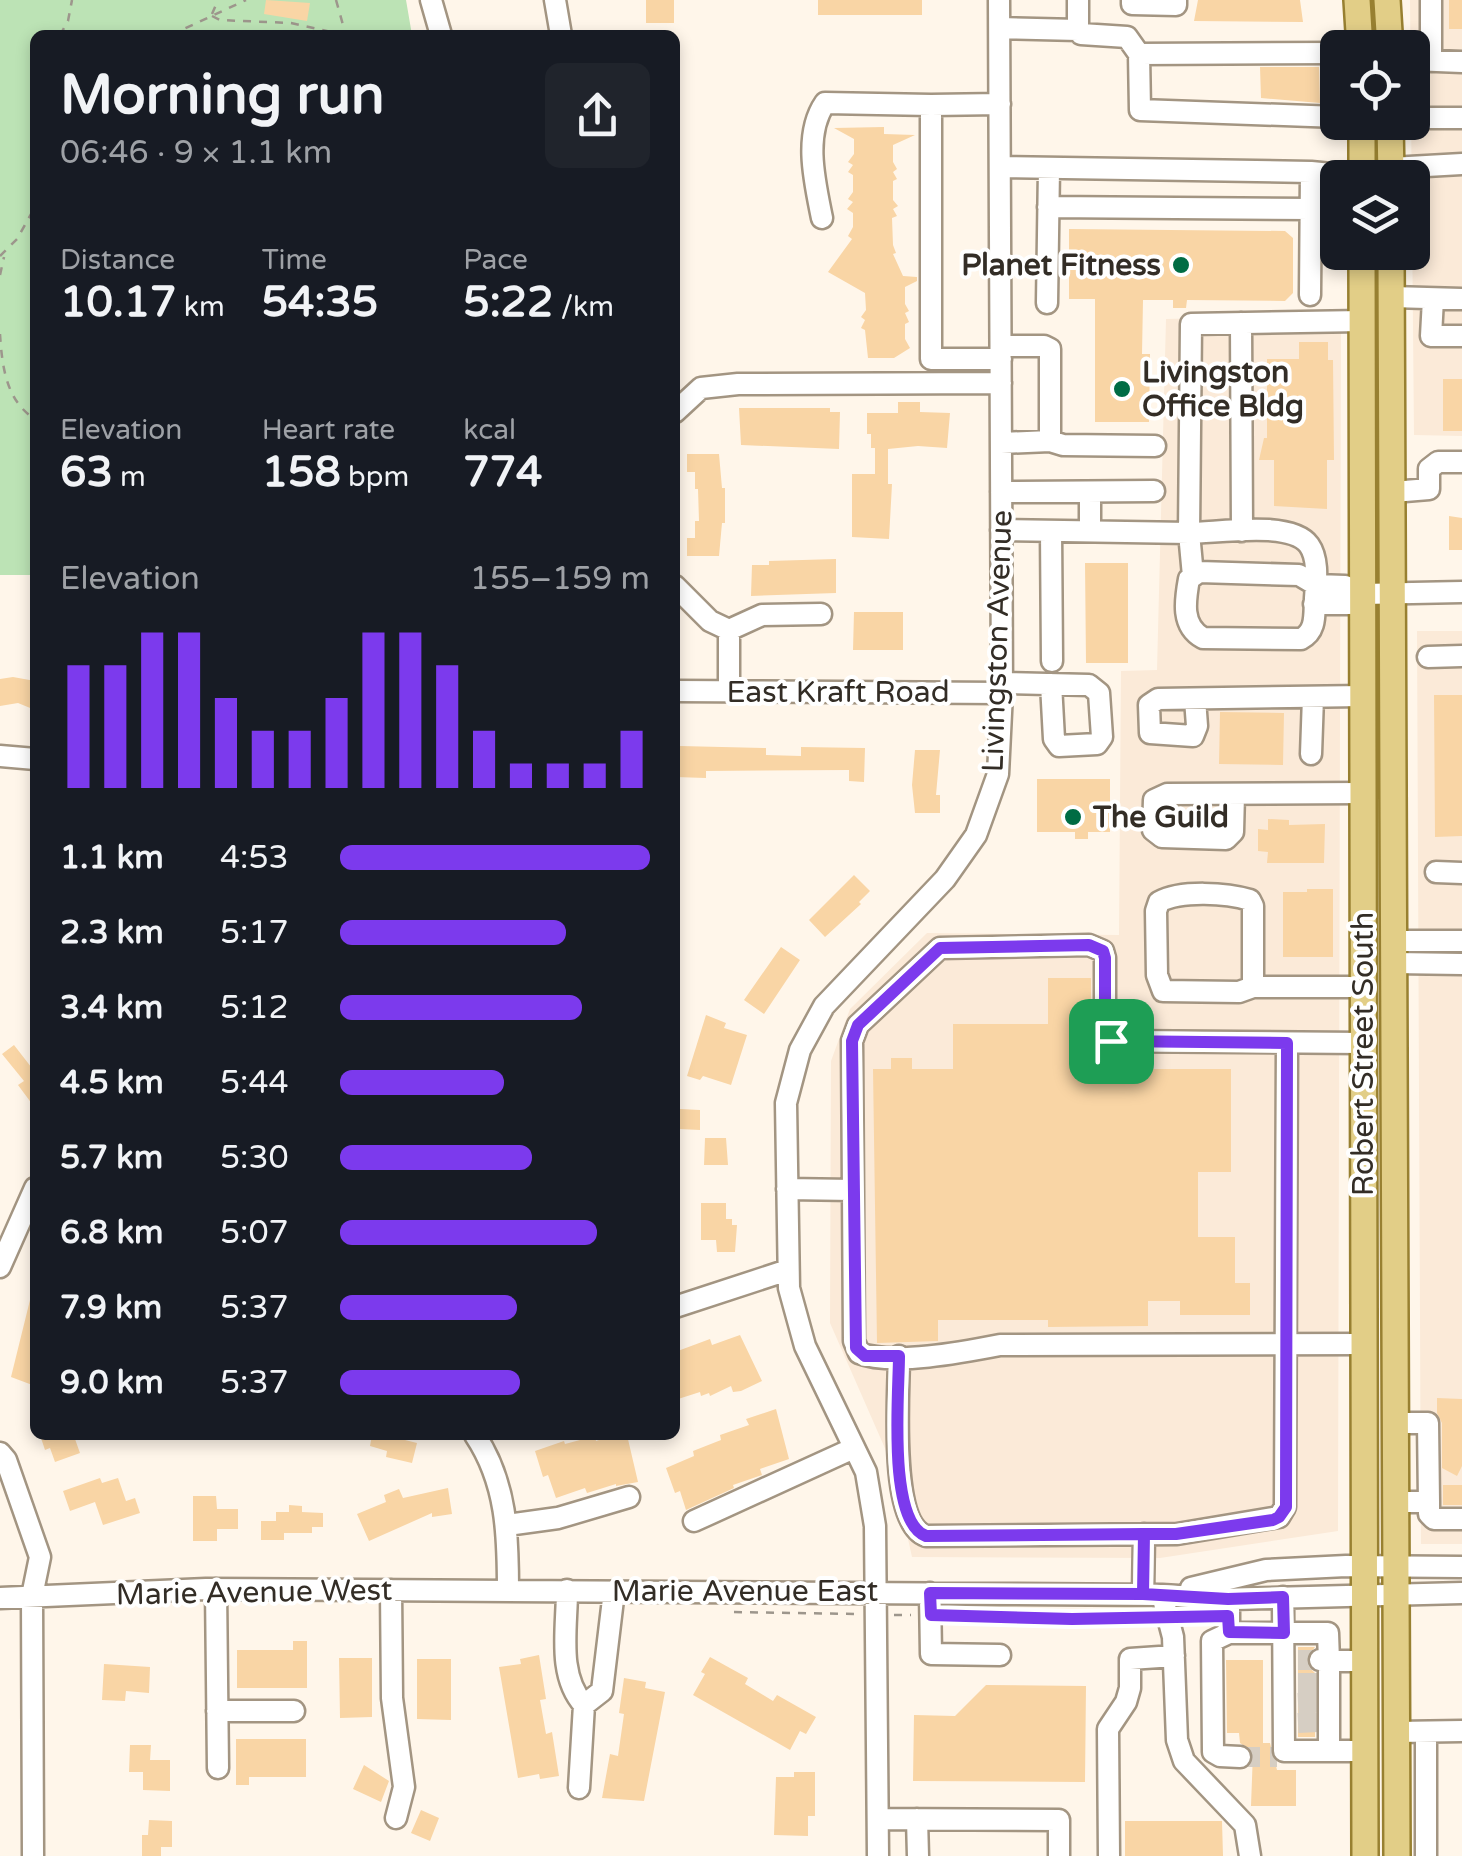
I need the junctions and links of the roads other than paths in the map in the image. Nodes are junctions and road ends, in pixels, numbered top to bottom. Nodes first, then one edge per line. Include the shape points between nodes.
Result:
1 (431, 0) edge
2 (555, 0) edge
3 (1000, 0) edge
4 (1078, 0) edge
5 (1132, 0) edge
6 (1176, 0) edge
7 (1357, 0) edge
8 (1386, 0) edge
9 (1431, 0) edge
10 (1000, 28) junction
11 (439, 30) edge
12 (560, 30) edge
13 (1078, 30) junction
14 (1359, 30) edge
15 (1388, 30) edge
16 (1426, 30) edge
17 (1320, 53) edge
18 (1140, 54) junction
19 (1430, 60) edge
20 (1462, 62) edge
21 (1000, 104) junction
22 (931, 105) junction
23 (1320, 117) edge
24 (1430, 118) edge
25 (1462, 118) edge
26 (1457, 164) edge
27 (1000, 167) junction
28 (1049, 168) junction
29 (1430, 168) edge
30 (1311, 172) junction
31 (1320, 173) edge
32 (1048, 207) junction
33 (1310, 209) junction
34 (822, 218) dead end
35 (1362, 270) edge
36 (1391, 270) edge
37 (1310, 295) dead end
38 (1392, 297) junction
39 (1462, 298) edge
40 (1433, 299) junction
41 (1047, 303) dead end
42 (1362, 321) junction
43 (1241, 323) junction
44 (1462, 336) edge
45 (1001, 353) junction
46 (1001, 383) junction
47 (680, 407) edge
48 (1050, 441) junction
49 (1001, 443) junction
50 (1155, 446) dead end
51 (1462, 462) edge
52 (1154, 491) dead end
53 (1001, 492) junction
54 (1090, 492) junction
55 (1393, 492) junction
56 (1001, 530) junction
57 (1051, 531) junction
58 (1090, 531) junction
59 (1242, 531) junction
60 (1189, 533) junction
61 (1193, 576) junction
62 (680, 591) edge
63 (1394, 591) junction
64 (1462, 592) edge
65 (1363, 594) junction
66 (1315, 595) junction
67 (821, 614) dead end
68 (729, 630) junction
69 (1462, 656) edge
70 (1428, 657) dead end
71 (1052, 662) dead end
72 (1051, 684) dead end
73 (1002, 688) junction
74 (680, 691) edge
75 (728, 691) junction
76 (1363, 696) junction
77 (1313, 697) junction
78 (1195, 699) dead end
79 (1312, 754) dead end
80 (0, 756) edge
81 (30, 759) edge
82 (1363, 793) junction
83 (1234, 794) dead end
84 (1436, 872) dead end
85 (1462, 873) edge
86 (1462, 941) edge
87 (1394, 952) junction
88 (1462, 964) edge
89 (1362, 986) junction
90 (1253, 987) junction
91 (1287, 1043) junction
92 (1362, 1043) junction
93 (787, 1189) junction
94 (853, 1190) junction
95 (30, 1199) edge
96 (0, 1266) edge
97 (788, 1270) junction
98 (680, 1305) edge
99 (1285, 1344) junction
100 (1363, 1344) junction
101 (899, 1356) junction
102 (1394, 1423) junction
103 (478, 1440) edge
104 (854, 1448) junction
105 (0, 1454) edge
106 (629, 1497) dead end
107 (1395, 1502) junction
108 (1429, 1502) junction
109 (1462, 1518) edge
110 (694, 1521) dead end
111 (508, 1525) junction
112 (1144, 1534) junction
113 (1362, 1566) junction
114 (1395, 1566) junction
115 (1462, 1567) edge
116 (216, 1589) junction
117 (391, 1590) junction
118 (508, 1590) junction
119 (567, 1590) junction
120 (614, 1590) junction
121 (877, 1592) junction
122 (930, 1593) junction
123 (1462, 1593) edge
124 (1363, 1594) junction
125 (1395, 1594) junction
126 (32, 1596) junction
127 (1283, 1597) junction
128 (0, 1598) edge
129 (1228, 1599) junction
130 (1157, 1602) junction
131 (1229, 1632) junction
132 (1284, 1633) junction
133 (1000, 1655) dead end
134 (1174, 1656) junction
135 (1324, 1661) junction
136 (1363, 1661) junction
137 (584, 1705) junction
138 (217, 1711) junction
139 (294, 1711) dead end
140 (1462, 1731) edge
141 (1396, 1732) junction
142 (1426, 1732) junction
143 (1330, 1751) junction
144 (1364, 1751) junction
145 (1240, 1756) tunnel mouth
146 (218, 1768) dead end
147 (579, 1788) dead end
148 (396, 1818) dead end
149 (878, 1819) junction
150 (916, 1819) junction
151 (34, 1856) edge
152 (878, 1856) edge
153 (918, 1856) edge
154 (1059, 1856) edge
155 (1108, 1856) edge
156 (1250, 1856) edge
157 (1364, 1856) edge
158 (1397, 1856) edge
159 (1426, 1856) edge

1 - 11 street
2 - 12 street
3 - 10 street, Livingston Avenue
4 - 13 street
5 - 6 street
7 - 14 main road
8 - 15 main road
9 - 16 street
10 - 13 street
10 - 21 street, Livingston Avenue
13 - 18 street via 1127,37
17 - 18 street
18 - 23 street via 1140,110
19 - 20 street
21 - 22 street
21 - 27 street, Livingston Avenue
22 - 34 street via 824,103 816,120 813,170
22 - 45 street via 931,359
24 - 25 street
26 - 29 street
27 - 28 street
27 - 45 street, Livingston Avenue
28 - 30 street
28 - 32 street
30 - 31 street
30 - 33 street
32 - 33 street
32 - 41 street
33 - 37 street
35 - 42 main road, Robert Street South
36 - 38 main road, Robert Street South
38 - 40 street
38 - 55 main road, Robert Street South
39 - 40 street
40 - 44 street via 1431,336
42 - 43 street
42 - 65 main road, Robert Street South
43 - 59 street
43 - 60 street via 1191,324
45 - 46 street, Livingston Avenue
45 - 48 street via 1050,349
46 - 47 street via 738,384 701,388
46 - 49 street, Livingston Avenue
48 - 49 street
48 - 50 street
49 - 53 street, Livingston Avenue
51 - 55 street via 1429,469 1429,489
52 - 54 street
53 - 54 street
53 - 56 street, Livingston Avenue
54 - 58 street
55 - 63 main road, Robert Street South
56 - 57 street
56 - 73 street, Livingston Avenue
57 - 58 street
57 - 71 street
58 - 60 street
59 - 60 street
59 - 66 street via 1296,534 1308,544
60 - 61 street
61 - 66 street via 1299,575
61 - 66 street via 1186,618 1204,638 1302,639 1314,624
62 - 68 street
63 - 64 street
63 - 65 street
63 - 87 main road, Robert Street South
65 - 66 street via 1349,604
65 - 76 main road, Robert Street South
67 - 68 street via 762,614
68 - 75 street
69 - 70 street
72 - 73 street, East Kraft Road
73 - 75 street, East Kraft Road
73 - 93 street, Livingston Avenue via 998,774 976,836 945,879 824,1006 800,1050 786,1103
74 - 75 street, East Kraft Road
76 - 77 street
76 - 82 main road, Robert Street South
77 - 78 street
77 - 79 street
80 - 81 street
82 - 83 street
82 - 89 main road, Robert Street South
84 - 85 street
86 - 87 street
87 - 88 street
87 - 102 main road, Robert Street South
89 - 90 street
89 - 92 main road, Robert Street South
90 - 90 street via 1163,991 1157,975 1159,902 1177,896 1250,900
91 - 92 street
91 - 94 street via 1111,1041 1105,958 1098,948 940,948 854,1032
91 - 99 street
92 - 100 main road, Robert Street South
93 - 94 street
93 - 97 street, Livingston Avenue
94 - 101 street via 856,1348 865,1356
95 - 96 street
97 - 98 street
97 - 104 street, Livingston Avenue via 805,1346
99 - 100 street
99 - 101 street via 1000,1346
99 - 112 street via 1284,1513 1273,1520
100 - 113 main road, Robert Street South
101 - 112 street via 898,1465 918,1533
102 - 107 main road, Robert Street South
102 - 108 street via 1428,1423
103 - 111 street via 499,1482
104 - 110 street
104 - 121 street, Livingston Avenue via 866,1472 876,1526
105 - 126 street via 40,1557
106 - 111 street
107 - 108 street
107 - 114 main road, Robert Street South
108 - 109 street via 1434,1518
111 - 118 street
112 - 130 street
113 - 114 street, Marie Avenue East
113 - 124 main road, Robert Street South
113 - 130 street, Marie Avenue East via 1266,1570
114 - 115 street, Marie Avenue East
114 - 125 main road, Robert Street South
116 - 117 street, Marie Avenue West
116 - 126 street, Marie Avenue West
116 - 138 street
117 - 118 street, Marie Avenue West
117 - 148 street via 392,1709 404,1787
118 - 119 street, Marie Avenue East
119 - 120 street, Marie Avenue East
119 - 137 street via 566,1668 571,1690
120 - 121 street, Marie Avenue East
120 - 137 street via 602,1691
121 - 122 street, Marie Avenue East
121 - 149 street, Livingston Avenue
122 - 130 street, Marie Avenue East
122 - 133 street via 932,1654
123 - 125 street, Marie Avenue East
124 - 125 street, Marie Avenue East
124 - 127 street, Marie Avenue East
124 - 136 main road, Robert Street South
125 - 141 main road, Robert Street South
126 - 128 street, Marie Avenue West
126 - 151 street
127 - 129 street, Marie Avenue East
127 - 132 street
129 - 130 street, Marie Avenue East
129 - 131 street
130 - 134 street
131 - 132 street
131 - 145 street via 1212,1641 1213,1752
132 - 135 street via 1328,1633
132 - 143 street via 1291,1703 1281,1754
134 - 155 street via 1130,1659 1126,1702 1108,1729
134 - 156 street via 1176,1740 1184,1761 1245,1825
135 - 136 street
135 - 143 street
136 - 144 main road, Robert Street South
137 - 147 street
138 - 139 street
138 - 146 street
140 - 142 street
141 - 142 street
141 - 158 main road, Robert Street South
142 - 159 street
143 - 144 street
144 - 157 main road, Robert Street South
149 - 150 street
149 - 152 street, Livingston Avenue
150 - 153 street
150 - 154 street via 1059,1820

